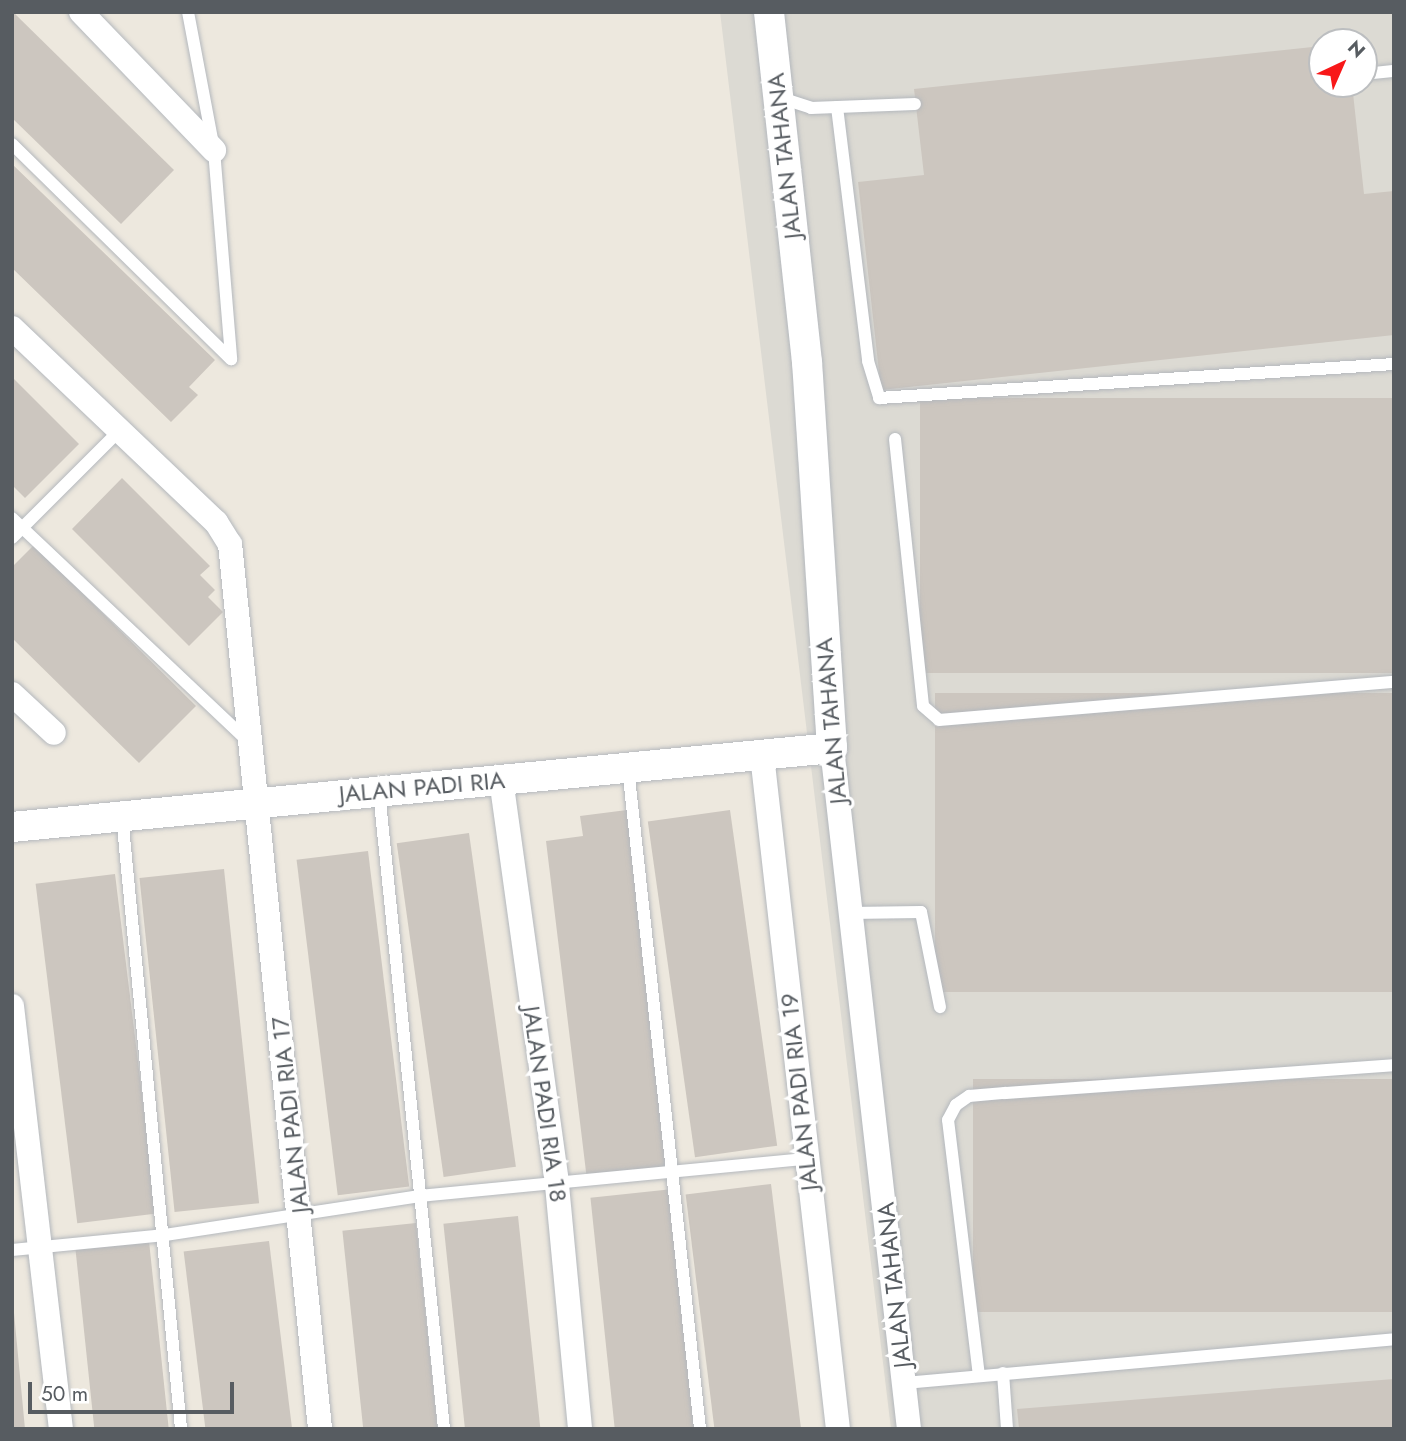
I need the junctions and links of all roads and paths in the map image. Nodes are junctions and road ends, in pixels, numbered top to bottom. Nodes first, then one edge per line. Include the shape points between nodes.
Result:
1 (82, 12) edge
2 (188, 12) edge
3 (769, 12) edge
4 (777, 97) junction
5 (915, 104) dead end
6 (837, 107) junction
7 (12, 144) edge
8 (214, 150) junction
9 (12, 328) edge
10 (1394, 363) edge
11 (119, 431) junction
12 (895, 439) dead end
13 (17, 523) edge
14 (12, 538) edge
15 (1394, 682) edge
16 (12, 694) edge
17 (54, 733) dead end
18 (247, 741) junction
19 (832, 748) junction
20 (762, 755) junction
21 (628, 767) junction
22 (501, 779) junction
23 (379, 791) junction
24 (256, 802) junction
25 (122, 816) junction
26 (12, 827) edge
27 (850, 913) junction
28 (12, 1006) edge
29 (940, 1007) dead end
30 (1394, 1065) edge
31 (807, 1159) junction
32 (677, 1176) junction
33 (557, 1185) junction
34 (420, 1196) junction
35 (301, 1214) junction
36 (165, 1235) junction
37 (44, 1248) junction
38 (12, 1250) edge
39 (1394, 1339) edge
40 (1003, 1373) junction
41 (979, 1376) junction
42 (905, 1383) junction
43 (61, 1429) edge
44 (181, 1429) edge
45 (320, 1429) edge
46 (444, 1429) edge
47 (580, 1429) edge
48 (701, 1429) edge
49 (838, 1429) edge
50 (909, 1429) edge
51 (1007, 1429) edge

1 - 8 street
2 - 8 lane
3 - 4 street, JALAN TAHANA
4 - 6 lane
4 - 19 street, JALAN TAHANA via 807,362
5 - 6 lane
6 - 10 lane via 868,361 879,398
7 - 8 lane via 231,359
9 - 11 street, JALAN PADI RIA 17
11 - 13 lane
11 - 18 street, JALAN PADI RIA 17 via 216,522 230,544
12 - 15 lane via 923,706 939,720
13 - 14 lane
13 - 18 lane
16 - 17 street
18 - 24 street, JALAN PADI RIA 17
19 - 20 street, JALAN PADI RIA
19 - 27 street, JALAN TAHANA
20 - 21 street, JALAN PADI RIA
20 - 31 street, JALAN PADI RIA 19
21 - 22 street, JALAN PADI RIA
21 - 32 lane
22 - 23 street, JALAN PADI RIA
22 - 33 street, JALAN PADI RIA 18
23 - 24 street, JALAN PADI RIA
23 - 34 lane
24 - 25 street, JALAN PADI RIA
24 - 35 street, JALAN PADI RIA 17
25 - 26 street, JALAN PADI RIA
25 - 36 lane
27 - 29 lane via 921,912
27 - 42 street, JALAN TAHANA
28 - 37 street
30 - 41 lane via 969,1096 956,1105 948,1120
31 - 32 lane
31 - 49 street, JALAN PADI RIA 19
32 - 33 lane
32 - 48 lane
33 - 34 lane
33 - 47 street, JALAN PADI RIA 18
34 - 35 lane
34 - 46 lane
35 - 36 lane
35 - 45 street, JALAN PADI RIA 17
36 - 37 lane
36 - 44 lane
37 - 38 lane
37 - 43 street
39 - 40 lane
40 - 41 lane
40 - 51 lane
41 - 42 lane
42 - 50 street, JALAN TAHANA

